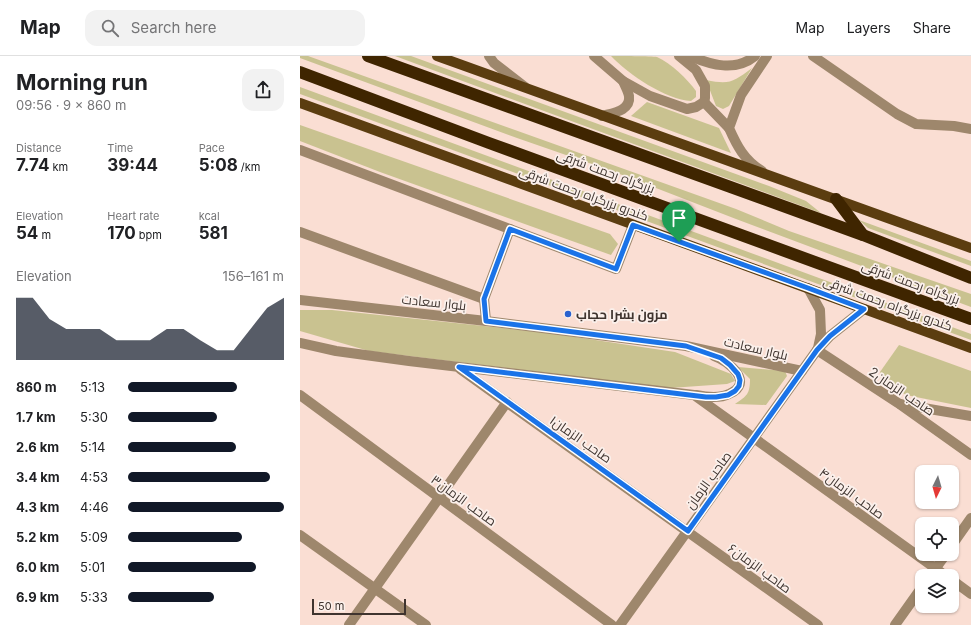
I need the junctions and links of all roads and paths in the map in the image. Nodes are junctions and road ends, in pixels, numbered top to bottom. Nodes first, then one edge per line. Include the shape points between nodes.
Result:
1 (368, 56) edge
2 (437, 56) edge
3 (489, 56) edge
4 (679, 56) edge
5 (690, 56) edge
6 (755, 56) edge
7 (767, 56) edge
8 (813, 56) edge
9 (596, 57) edge
10 (300, 72) edge
11 (623, 81) junction
12 (530, 90) junction
13 (704, 102) junction
14 (300, 103) edge
15 (602, 116) junction
16 (729, 128) junction
17 (971, 129) edge
18 (300, 150) edge
19 (772, 177) junction
20 (836, 199) junction
21 (633, 225) junction
22 (510, 229) junction
23 (300, 232) edge
24 (863, 235) junction
25 (971, 248) edge
26 (971, 278) edge
27 (808, 288) junction
28 (484, 299) junction
29 (300, 300) edge
30 (864, 309) junction
31 (971, 319) edge
32 (486, 321) junction
33 (300, 343) edge
34 (686, 346) junction
35 (971, 348) edge
36 (817, 350) junction
37 (459, 367) junction
38 (802, 372) junction
39 (300, 395) edge
40 (694, 395) junction
41 (507, 402) junction
42 (898, 403) junction
43 (971, 416) edge
44 (754, 439) junction
45 (971, 456) edge
46 (439, 498) junction
47 (971, 518) edge
48 (688, 531) junction
49 (300, 535) edge
50 (959, 535) edge
51 (941, 561) edge
52 (928, 569) edge
53 (934, 569) edge
54 (959, 585) edge
55 (375, 588) junction
56 (971, 594) edge
57 (915, 597) edge
58 (348, 625) edge
59 (426, 625) edge
60 (612, 625) edge
61 (620, 625) edge
62 (818, 625) edge
63 (895, 625) edge

1 - 24 highway, بزرگراه رحمت شرقی
2 - 12 main road
3 - 12 street via 494,63
4 - 13 street via 696,70 702,80 705,86
5 - 6 street via 728,67 748,62
7 - 16 street via 741,95
8 - 17 street via 897,114 916,124
9 - 11 street
10 - 31 highway, بزرگراه رحمت شرقی
11 - 13 street via 650,96 687,109
11 - 15 street via 629,98 626,107
12 - 15 main road
13 - 16 street
14 - 21 main road, کندرو بزرگراه رحمت شرقی
15 - 19 main road
16 - 19 street via 751,165
18 - 22 street
19 - 20 main road
20 - 24 highway
20 - 25 main road
21 - 22 street via 616,269
21 - 27 main road, کندرو بزرگراه رحمت شرقی
22 - 28 street
23 - 28 street
24 - 26 highway, بزرگراه رحمت شرقی
27 - 30 main road, کندرو بزرگراه رحمت شرقی
27 - 36 street via 820,310 821,334
28 - 32 street
29 - 32 street, بلوار سعادت
30 - 35 main road, کندرو بزرگراه رحمت شرقی
30 - 36 street via 830,336
32 - 34 street, بلوار سعادت
33 - 37 street via 336,351
34 - 38 street, بلوار سعادت
34 - 40 street via 721,358 735,370 740,380 735,391 728,395
36 - 38 street, صاحب الزمان
36 - 42 street, 2صاحب الزمان
37 - 40 street
37 - 41 street, صاحب الزمان۱
38 - 44 street, صاحب الزمان
39 - 46 street, صاحب الزمان۳
40 - 44 street
41 - 46 street
41 - 48 street, صاحب الزمان۱
42 - 43 street
42 - 45 street, 2صاحب الزمان
44 - 48 street, صاحب الزمان
44 - 52 street, صاحب الزمان۴
46 - 55 street
46 - 60 street, صاحب الزمان۳
47 - 50 street
48 - 61 street, صاحب الزمان
48 - 62 street, صاحب الزمان۶
49 - 55 street
51 - 53 street
54 - 56 street
55 - 58 street
55 - 59 street
57 - 63 street

